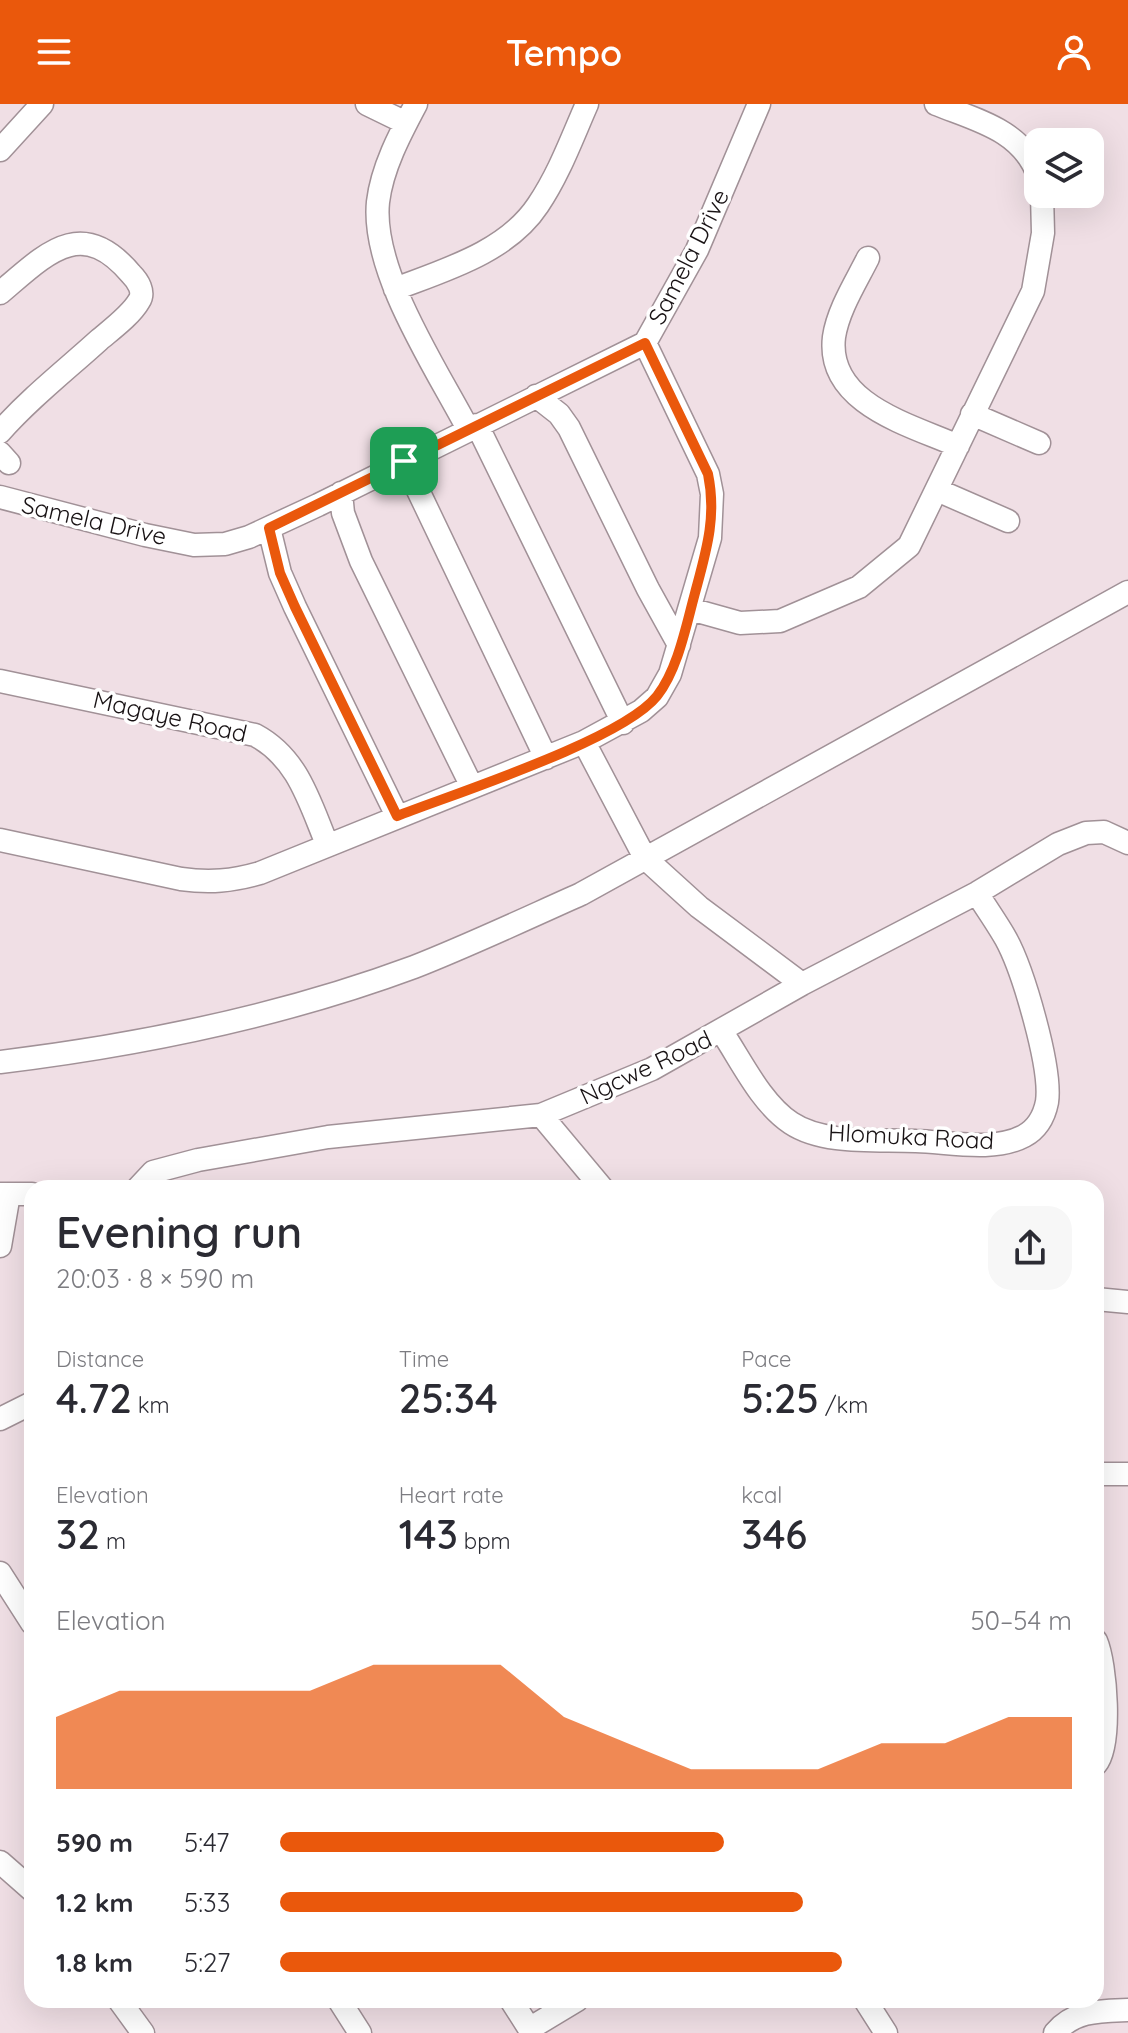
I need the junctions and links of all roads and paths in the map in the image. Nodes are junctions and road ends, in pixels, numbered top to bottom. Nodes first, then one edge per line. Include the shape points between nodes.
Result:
1 (42, 104) edge
2 (367, 104) edge
3 (587, 104) edge
4 (759, 104) edge
5 (936, 104) edge
6 (411, 114) edge
7 (0, 150) edge
8 (1024, 150) edge
9 (1042, 208) edge
10 (868, 258) dead end
11 (395, 289) junction
12 (0, 293) edge
13 (645, 343) junction
14 (536, 396) junction
15 (972, 414) junction
16 (472, 427) junction
17 (0, 432) edge
18 (1039, 443) dead end
19 (958, 446) junction
20 (404, 461) junction
21 (937, 490) junction
22 (341, 493) junction
23 (0, 497) edge
24 (1008, 521) dead end
25 (269, 528) junction
26 (1128, 592) edge
27 (690, 609) junction
28 (679, 645) junction
29 (0, 681) edge
30 (623, 723) junction
31 (584, 742) junction
32 (546, 758) junction
33 (472, 787) junction
34 (397, 816) junction
35 (1122, 839) edge
36 (0, 840) edge
37 (327, 844) junction
38 (645, 858) junction
39 (977, 893) junction
40 (802, 984) junction
41 (722, 1032) junction
42 (0, 1062) edge
43 (541, 1115) junction
44 (146, 1180) edge
45 (595, 1180) edge
46 (4, 1194) edge
47 (0, 1246) edge
48 (1104, 1300) edge
49 (1128, 1302) edge
50 (24, 1407) edge
51 (0, 1419) edge
52 (1104, 1474) edge
53 (1128, 1474) edge
54 (0, 1573) edge
55 (24, 1610) edge
56 (1104, 1714) edge
57 (1104, 1743) edge
58 (0, 1862) edge
59 (24, 1883) edge
60 (125, 2008) edge
61 (344, 2008) edge
62 (516, 2008) edge
63 (565, 2008) edge
64 (870, 2008) edge
65 (1128, 2010) edge
66 (530, 2031) edge
67 (143, 2033) edge
68 (360, 2033) edge
69 (886, 2033) edge
70 (1055, 2033) edge

1 - 7 street
2 - 6 street
3 - 11 street via 537,208 484,252
4 - 13 street, Samela Drive via 697,250
5 - 8 street via 1013,137
6 - 11 street via 378,199 380,246
9 - 15 street via 1040,270 1033,291
10 - 19 street via 835,336 841,375 857,397 874,408
11 - 16 street
12 - 17 street via 44,255 88,242 109,250 141,291 140,300
13 - 14 street, Samela Drive
13 - 27 street via 708,474 712,494 710,538
14 - 16 street, Samela Drive
14 - 28 street via 569,428
15 - 18 street
15 - 19 street
16 - 20 street, Samela Drive
16 - 30 street
19 - 21 street
20 - 22 street, Samela Drive
20 - 32 street
21 - 24 street
21 - 27 street via 909,546 859,587 763,624
22 - 25 street, Samela Drive
22 - 33 street via 361,561
23 - 25 street, Samela Drive via 194,545 225,544
25 - 34 street via 295,607
26 - 38 street
27 - 28 street
28 - 30 street via 657,697
29 - 37 street, Magaye Road via 255,735 293,765
30 - 31 street
31 - 32 street
31 - 38 street
32 - 33 street
33 - 34 street
34 - 37 street
35 - 39 street, Ngcwe Road via 1086,833
36 - 37 street via 209,883 260,873
38 - 40 street via 699,907
38 - 42 street via 490,935 339,991 156,1037
39 - 40 street, Ngcwe Road
39 - 41 street, Hlomuka Road via 1022,977 1046,1078 1043,1114 1026,1135 982,1144 804,1131 772,1106
40 - 41 street, Ngcwe Road
41 - 43 street, Ngcwe Road via 615,1086
43 - 44 street, Ngcwe Road via 328,1137 198,1160 153,1172
43 - 45 street
46 - 47 street
48 - 49 street
50 - 51 street
52 - 53 street
54 - 55 street
56 - 57 street
58 - 59 street
60 - 67 street
61 - 68 street
62 - 66 street
63 - 66 street
64 - 69 street
65 - 70 street via 1087,2012

